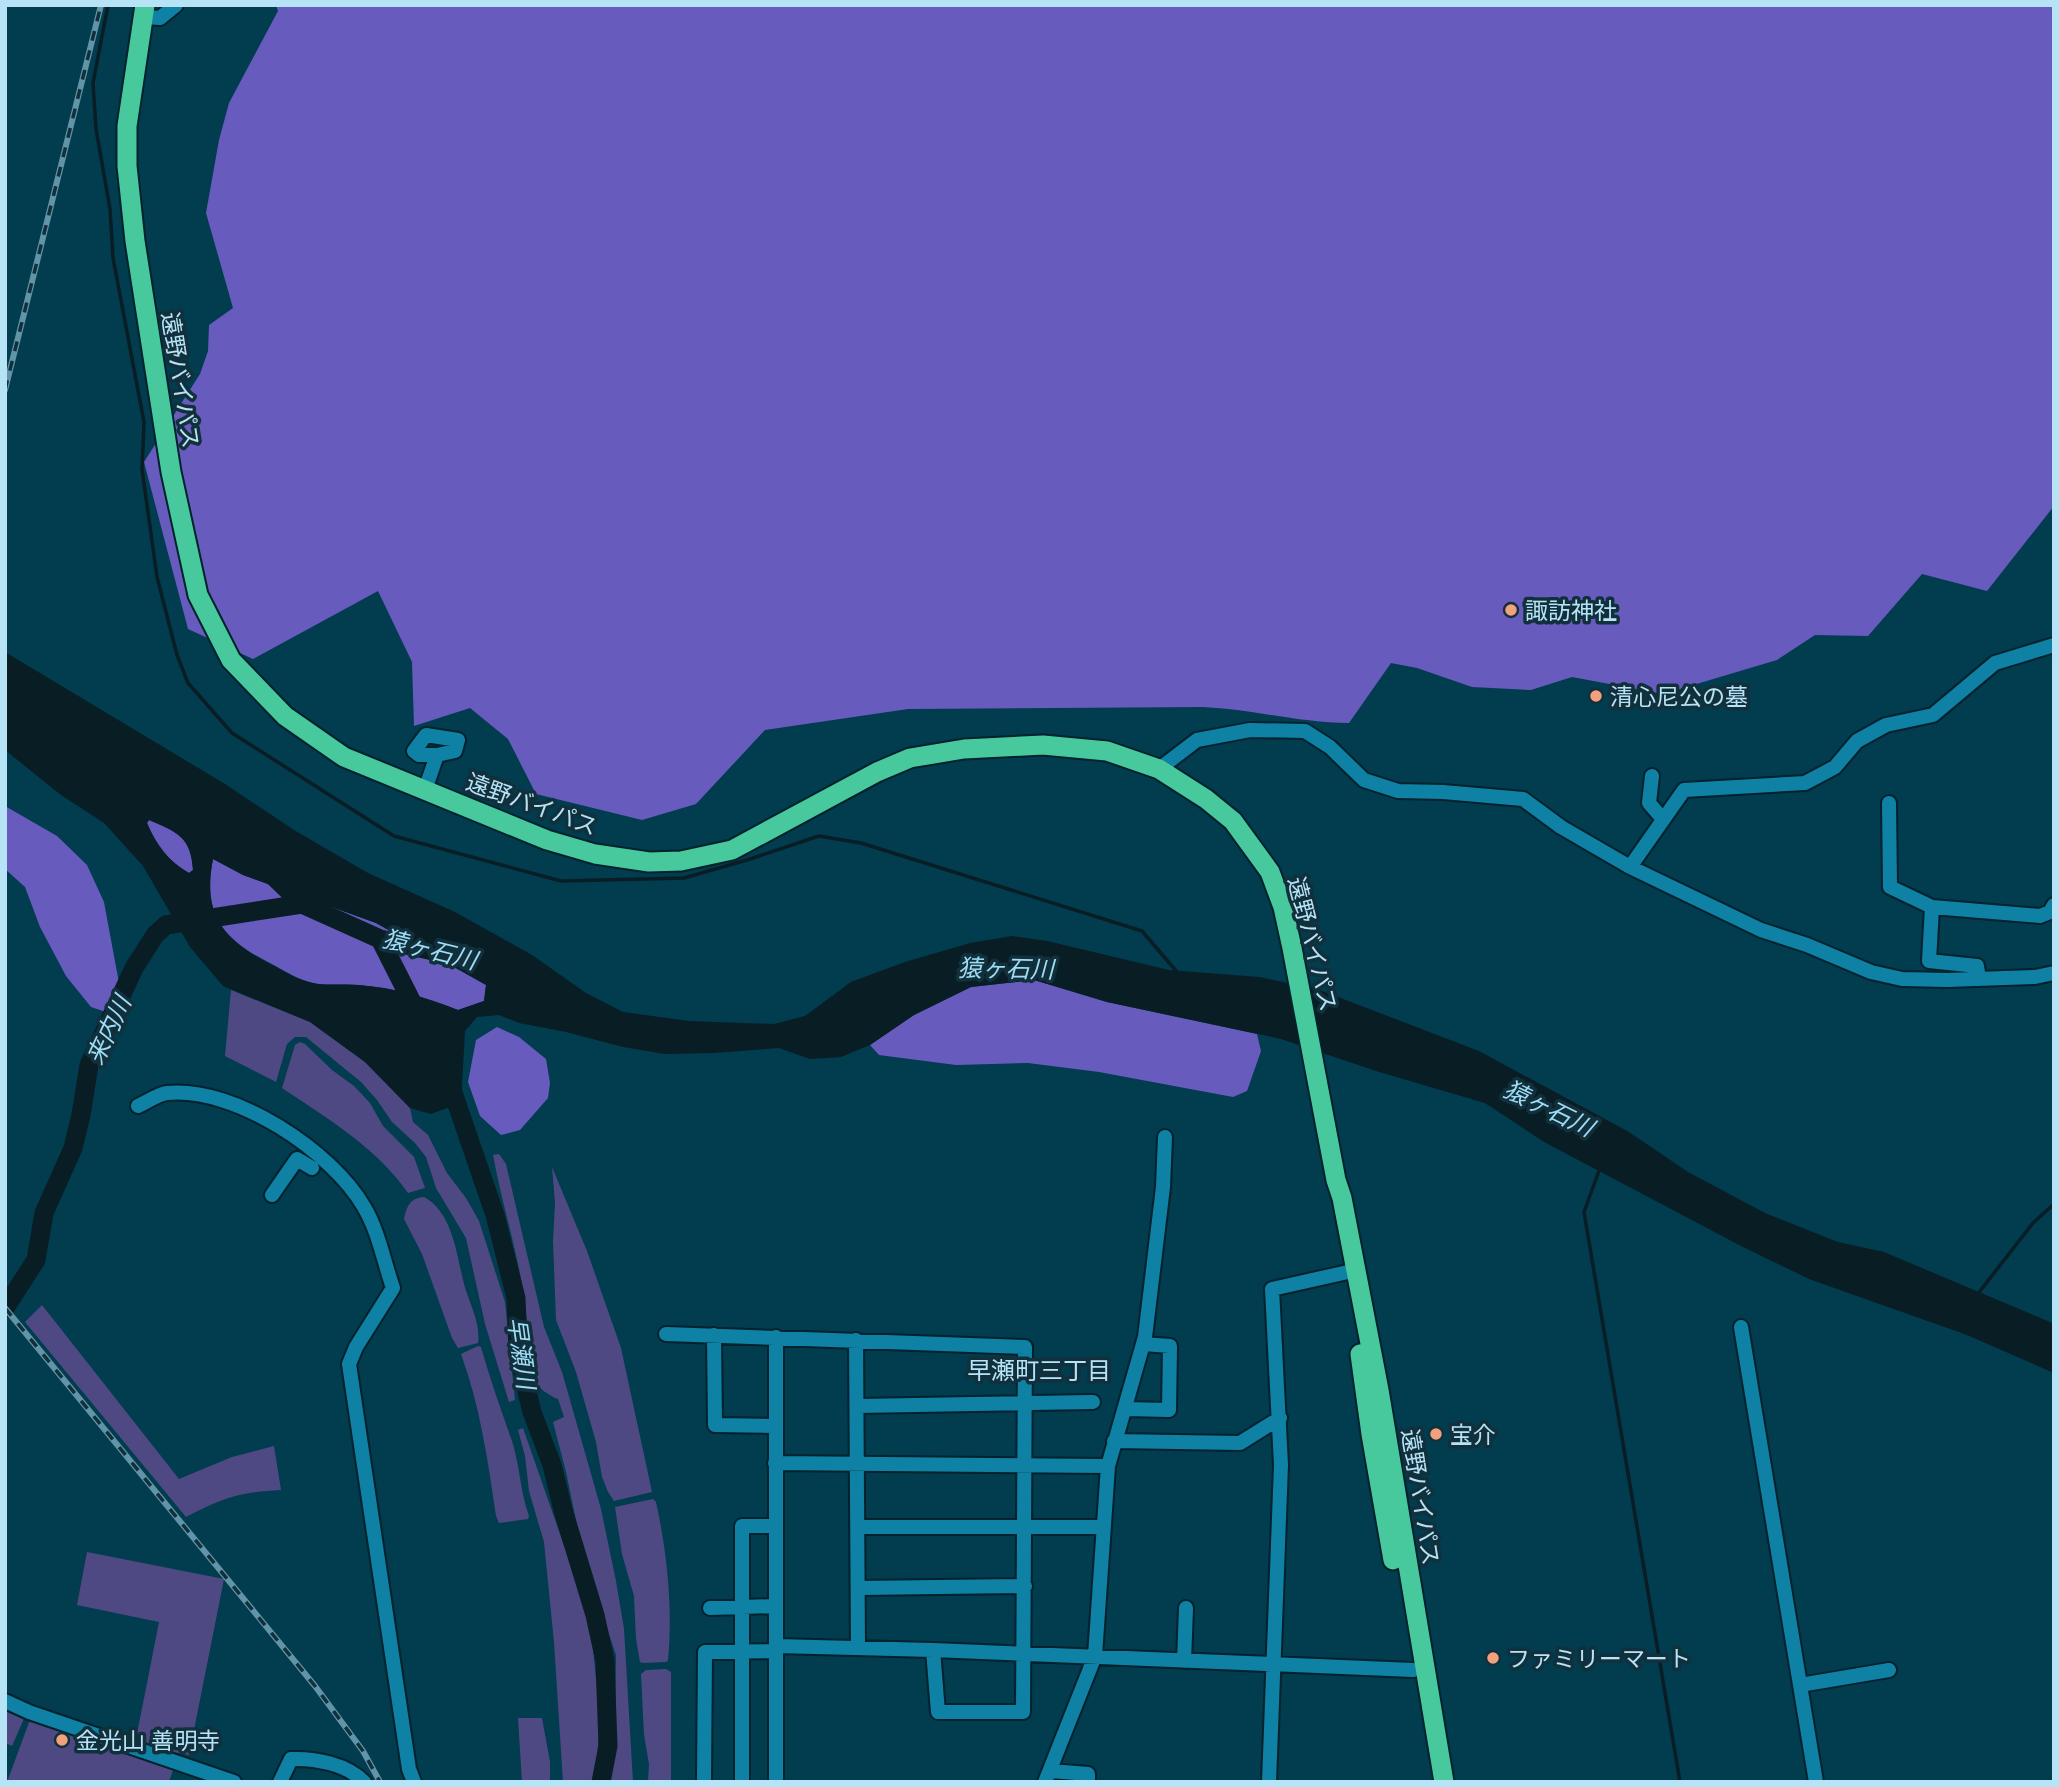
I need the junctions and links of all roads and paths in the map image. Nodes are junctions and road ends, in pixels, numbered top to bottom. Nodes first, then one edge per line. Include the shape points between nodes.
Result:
1 (176, 5) edge
2 (144, 11) edge
3 (2054, 645) edge
4 (436, 755) dead end
5 (1159, 769) junction
6 (1652, 776) dead end
7 (425, 790) junction
8 (1889, 803) dead end
9 (1662, 818) junction
10 (1629, 867) junction
11 (2054, 905) edge
12 (1932, 907) junction
13 (2054, 973) edge
14 (1979, 979) junction
15 (138, 1107) dead end
16 (1164, 1137) dead end
17 (312, 1168) dead end
18 (1336, 1180) junction
19 (272, 1195) dead end
20 (1348, 1272) junction
21 (1741, 1327) dead end
22 (666, 1334) dead end
23 (714, 1335) junction
24 (776, 1337) junction
25 (856, 1340) junction
26 (1143, 1344) junction
27 (1093, 1402) dead end
28 (1025, 1403) junction
29 (857, 1406) junction
30 (1125, 1409) junction
31 (1280, 1418) junction
32 (775, 1426) junction
33 (1114, 1441) junction
34 (775, 1463) junction
35 (857, 1464) junction
36 (1025, 1465) junction
37 (1108, 1466) junction
38 (775, 1526) junction
39 (858, 1527) junction
40 (1025, 1527) junction
41 (1104, 1527) junction
42 (1025, 1586) junction
43 (858, 1588) junction
44 (776, 1606) junction
45 (741, 1607) junction
46 (710, 1608) dead end
47 (1186, 1608) dead end
48 (858, 1647) junction
49 (776, 1649) junction
50 (933, 1650) junction
51 (741, 1651) junction
52 (1025, 1653) junction
53 (1095, 1656) junction
54 (1184, 1661) junction
55 (1275, 1666) junction
56 (1889, 1670) dead end
57 (1413, 1671) junction
58 (1800, 1685) junction
59 (5, 1701) edge
60 (1048, 1776) edge
61 (234, 1782) edge
62 (280, 1782) edge
63 (364, 1782) edge
64 (414, 1782) edge
65 (704, 1782) edge
66 (742, 1782) edge
67 (776, 1782) edge
68 (1088, 1782) edge
69 (1269, 1782) edge
70 (1431, 1782) edge
71 (1444, 1782) edge
72 (1816, 1782) edge

1 - 2 street via 160,18
2 - 7 highway, 遠野バイパス via 127,126 130,206 171,472 198,595 231,660 285,716 344,757
3 - 9 street via 1995,663 1933,715 1886,725 1857,741 1835,767 1805,783 1684,790
4 - 7 street
5 - 7 highway, 遠野バイパス via 1107,751 1043,745 964,748 910,758 877,772 732,850 649,862 595,855 547,840
5 - 10 street via 1197,740 1250,730 1305,731 1330,747 1364,780 1398,791 1523,799
5 - 18 highway, 遠野バイパス via 1233,821 1270,872 1295,961
6 - 9 street via 1649,803
8 - 12 street via 1890,887
9 - 10 street
10 - 14 street via 1761,930 1871,972 1902,979
11 - 12 street via 2040,916
12 - 14 street via 1929,961 1977,966
13 - 14 street
15 - 64 street via 164,1093 182,1093 247,1108 329,1163 366,1209 393,1288 349,1364
16 - 26 street via 1163,1187
17 - 19 street via 297,1159
18 - 20 highway, 遠野バイパス
18 - 71 highway, 遠野バイパス via 1379,1390
20 - 31 street via 1272,1289
20 - 57 highway, 遠野バイパス
21 - 58 street
22 - 23 street
23 - 24 street
23 - 32 street via 715,1425
24 - 25 street
24 - 32 street
25 - 28 street via 1025,1346
25 - 29 street
26 - 30 street
26 - 30 street via 1170,1346 1169,1410
27 - 28 street
28 - 29 street
28 - 36 street
29 - 35 street
30 - 33 street
31 - 33 street via 1240,1443
31 - 55 street
32 - 34 street
33 - 37 street
34 - 35 street
34 - 38 street
35 - 36 street
35 - 39 street
36 - 37 street
36 - 40 street
37 - 41 street
38 - 44 street
38 - 45 street via 741,1526
39 - 40 street
39 - 43 street
40 - 41 street
40 - 42 street
41 - 53 street
42 - 43 street
42 - 52 street
43 - 48 street
44 - 45 street
44 - 49 street
45 - 46 street
45 - 51 street
47 - 54 street
48 - 49 street
48 - 50 street
49 - 51 street
49 - 67 street
50 - 52 street
50 - 52 street via 938,1712 1023,1712
51 - 65 street via 705,1652
51 - 66 street
52 - 53 street
53 - 54 street
53 - 60 street
54 - 55 street
55 - 57 street
55 - 69 street
56 - 58 street
57 - 70 highway, 遠野バイパス
58 - 72 street
59 - 61 street
60 - 68 street via 1088,1774
62 - 63 street via 291,1759 310,1758 355,1772

